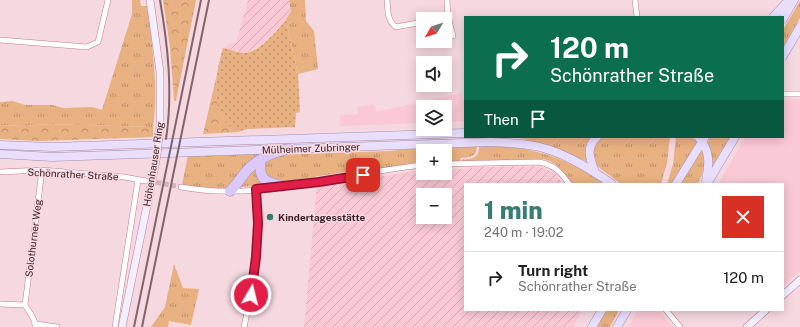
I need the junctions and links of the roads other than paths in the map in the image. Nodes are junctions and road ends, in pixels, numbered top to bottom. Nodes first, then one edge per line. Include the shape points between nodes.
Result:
1 (108, 0) edge
2 (150, 0) edge
3 (387, 0) edge
4 (447, 0) edge
5 (635, 0) edge
6 (789, 0) edge
7 (794, 0) edge
8 (448, 12) edge
9 (637, 16) edge
10 (774, 16) edge
11 (784, 17) edge
12 (416, 23) edge
13 (800, 27) edge
14 (452, 32) edge
15 (453, 36) dead end
16 (0, 40) edge
17 (784, 54) edge
18 (784, 94) edge
19 (800, 94) edge
20 (464, 133) edge
21 (596, 138) edge
22 (702, 138) edge
23 (734, 138) edge
24 (0, 145) edge
25 (288, 148) junction
26 (0, 154) edge
27 (261, 159) junction
28 (452, 164) edge
29 (416, 166) edge
30 (42, 170) junction
31 (0, 172) edge
32 (596, 172) junction
33 (138, 180) junction
34 (146, 181) tunnel mouth
35 (568, 183) edge
36 (611, 183) edge
37 (677, 183) edge
38 (706, 183) edge
39 (707, 183) edge
40 (282, 186) junction
41 (181, 187) tunnel mouth
42 (256, 189) junction
43 (230, 191) junction
44 (800, 280) edge
45 (784, 294) edge
46 (0, 304) edge
47 (25, 305) junction
48 (601, 311) edge
49 (627, 311) edge
50 (667, 311) edge
51 (765, 311) edge
52 (36, 325) edge
53 (57, 327) edge
54 (115, 327) edge
55 (122, 327) edge
56 (244, 327) edge
57 (592, 327) edge
58 (617, 327) edge
59 (680, 327) edge
60 (747, 327) edge

1 - 16 street via 98,42 87,47
2 - 55 street, Höhenhauser Ring, bridge via 160,72 160,126 150,191
3 - 12 street via 391,24 396,27
4 - 8 street
5 - 9 street
6 - 10 main road
7 - 11 main road
13 - 17 main road
14 - 15 street
18 - 19 street
20 - 24 main road, Mülheimer Zubringer via 53,147
21 - 32 main road via 589,153
22 - 37 main road
22 - 38 main road via 709,162
23 - 39 main road
25 - 26 main road, Mülheimer Zubringer via 52,157
25 - 27 highway
25 - 32 main road, Mülheimer Zubringer via 510,143 530,145 556,153
27 - 40 highway via 262,178 268,183
27 - 43 highway
28 - 35 street via 539,162 554,166
29 - 40 street
30 - 31 street, Schönrather Straße
30 - 33 street, Schönrather Straße
30 - 47 street, Solothurner Weg
32 - 36 main road, Mülheimer Zubringer
33 - 34 street, Schönrather Straße
33 - 54 street, Höhenhauser Ring
40 - 42 street
41 - 43 street via 213,192
42 - 43 street
42 - 56 street via 256,257
44 - 45 street
46 - 47 street
47 - 52 street
48 - 57 main road
49 - 58 main road
50 - 59 street
51 - 60 street
52 - 53 street

